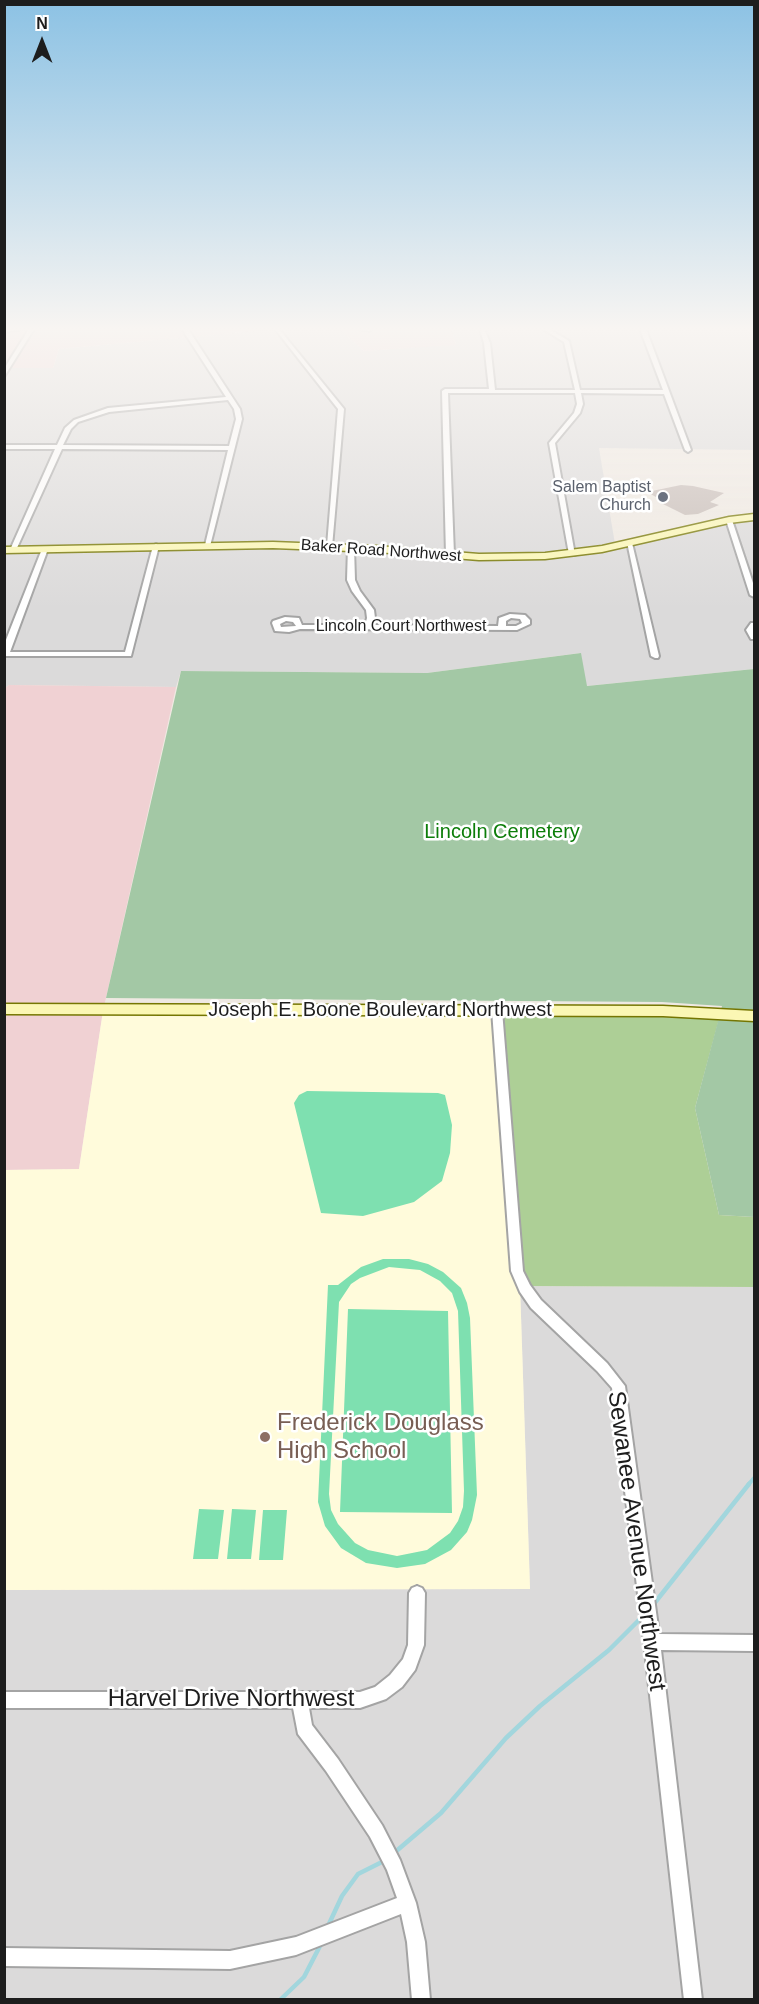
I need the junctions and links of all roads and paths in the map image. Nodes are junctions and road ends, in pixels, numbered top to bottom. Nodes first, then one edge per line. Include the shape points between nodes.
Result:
1 (76, 423) edge
2 (238, 423) edge
3 (340, 423) edge
4 (445, 423) edge
5 (570, 423) edge
6 (677, 423) edge
7 (4, 447) edge
8 (59, 447) junction
9 (232, 448) junction
10 (688, 450) dead end
11 (754, 517) edge
12 (729, 520) junction
13 (629, 543) junction
14 (207, 544) junction
15 (156, 546) junction
16 (330, 546) junction
17 (351, 547) junction
18 (45, 549) junction
19 (9, 550) edge
20 (573, 554) junction
21 (450, 555) junction
22 (754, 595) edge
23 (754, 625) edge
24 (300, 627) dead end
25 (368, 628) junction
26 (502, 628) dead end
27 (754, 637) edge
28 (5, 654) edge
29 (656, 656) dead end
30 (4, 1009) edge
31 (497, 1010) junction
32 (754, 1016) edge
33 (417, 1593) dead end
34 (652, 1642) junction
35 (754, 1643) edge
36 (4, 1700) edge
37 (300, 1702) junction
38 (407, 1903) junction
39 (4, 1957) edge
40 (422, 2000) edge
41 (693, 2000) edge

1 - 8 street
2 - 9 street
3 - 16 street
4 - 21 street
5 - 20 street via 552,443
6 - 10 street
7 - 8 street
8 - 9 street
8 - 19 street
9 - 14 street
11 - 12 street, Baker Road Northwest
12 - 13 street, Baker Road Northwest
12 - 22 street
13 - 20 street, Baker Road Northwest
13 - 29 street
14 - 15 street, Baker Road Northwest
14 - 16 street, Baker Road Northwest
15 - 18 street, Baker Road Northwest
15 - 28 street via 128,654
16 - 17 street, Baker Road Northwest
17 - 21 street, Baker Road Northwest
17 - 25 street via 351,580 370,610
18 - 19 street, Baker Road Northwest
18 - 28 street
20 - 21 street, Baker Road Northwest via 512,558
23 - 27 street via 750,630
24 - 25 street, Lincoln Court Northwest
25 - 26 street, Lincoln Court Northwest
30 - 31 street, Joseph E. Boone Boulevard Northwest
31 - 32 street, Joseph E. Boone Boulevard Northwest
31 - 34 street, Sewanee Avenue Northwest via 517,1271 536,1305 618,1386
33 - 37 street, Harvel Drive Northwest via 416,1645 409,1664 396,1681 380,1693 360,1700
34 - 35 street
34 - 41 street, Sewanee Avenue Northwest
36 - 37 street, Harvel Drive Northwest
37 - 38 street via 304,1728 376,1831
38 - 39 street via 296,1946 230,1960
38 - 40 street via 417,1942

